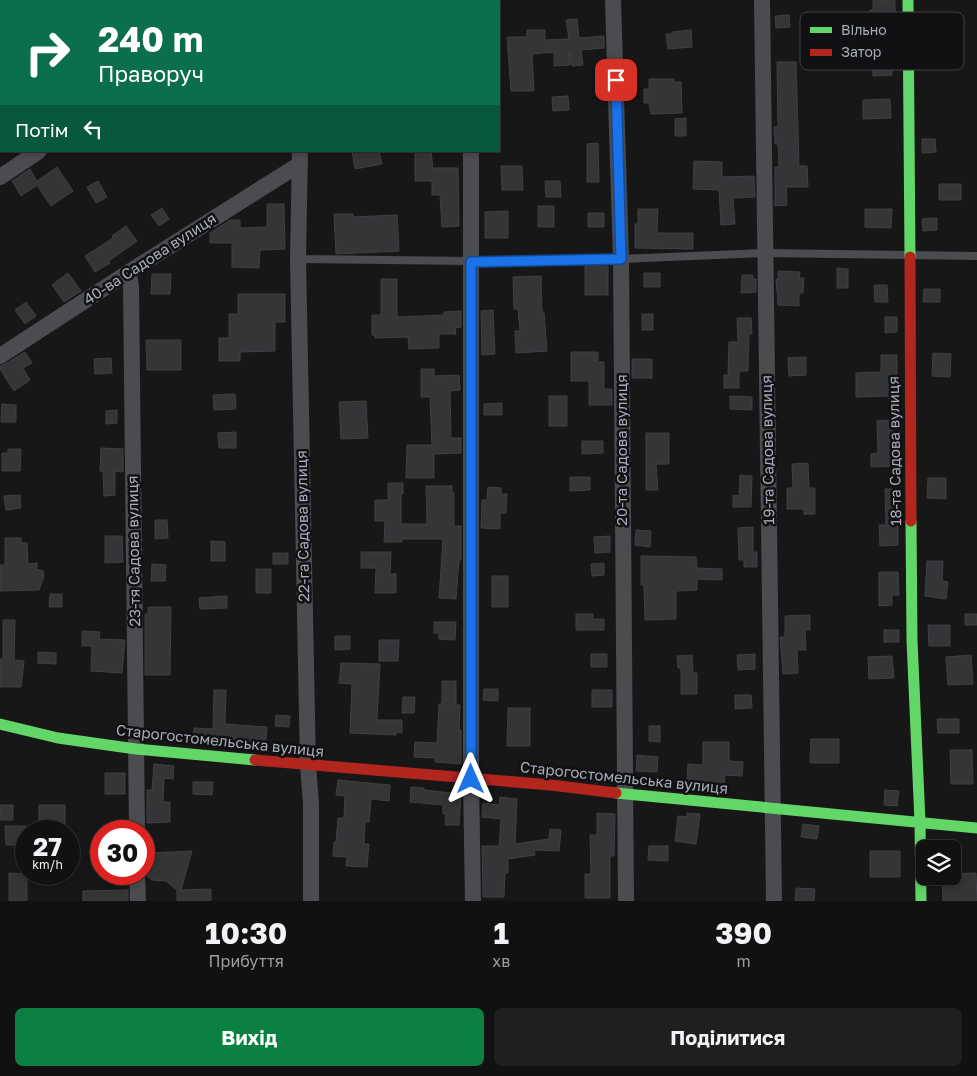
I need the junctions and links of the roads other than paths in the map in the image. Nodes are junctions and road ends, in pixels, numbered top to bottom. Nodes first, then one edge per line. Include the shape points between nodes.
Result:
1 (613, 0) edge
2 (762, 0) edge
3 (908, 70) edge
4 (38, 152) edge
5 (471, 152) edge
6 (300, 157) edge
7 (0, 177) edge
8 (766, 253) junction
9 (908, 256) junction
10 (977, 256) edge
11 (302, 257) dead end
12 (621, 259) junction
13 (471, 262) junction
14 (129, 272) junction
15 (0, 356) edge
16 (0, 724) edge
17 (136, 749) junction
18 (308, 765) junction
19 (471, 779) junction
20 (625, 794) junction
21 (773, 808) junction
22 (137, 820) edge
23 (920, 822) junction
24 (977, 828) edge
25 (137, 885) edge
26 (138, 901) edge
27 (311, 901) edge
28 (473, 901) edge
29 (626, 901) edge
30 (774, 901) edge
31 (921, 901) edge

1 - 12 street, 20-та Садова вулиця
2 - 8 street, 19-та Садова вулиця
3 - 9 street, 18-та Садова вулиця
4 - 7 street
5 - 13 street
6 - 14 street, 40-ва Садова вулиця
6 - 18 street, 22-га Садова вулиця via 298,259
8 - 9 lane
8 - 12 lane
8 - 21 street, 19-та Садова вулиця
9 - 10 lane
9 - 23 street, 18-та Садова вулиця via 912,640
11 - 13 lane via 300,259
12 - 13 lane
12 - 20 street, 20-та Садова вулиця
13 - 19 street
14 - 15 street, 40-ва Садова вулиця
14 - 17 street, 23-тя Садова вулиця
16 - 17 street, Старогостомельська вулиця via 58,738
17 - 18 street, Старогостомельська вулиця
17 - 22 street, 23-тя Садова вулиця
18 - 19 street, Старогостомельська вулиця
18 - 27 street, 22-га Садова вулиця
19 - 20 street, Старогостомельська вулиця
19 - 28 street
20 - 21 street, Старогостомельська вулиця
20 - 29 street, 20-та Садова вулиця
21 - 23 street, Старогостомельська вулиця
21 - 30 street, 19-та Садова вулиця
23 - 24 street, Старогостомельська вулиця
23 - 31 street, 18-та Садова вулиця
25 - 26 street

